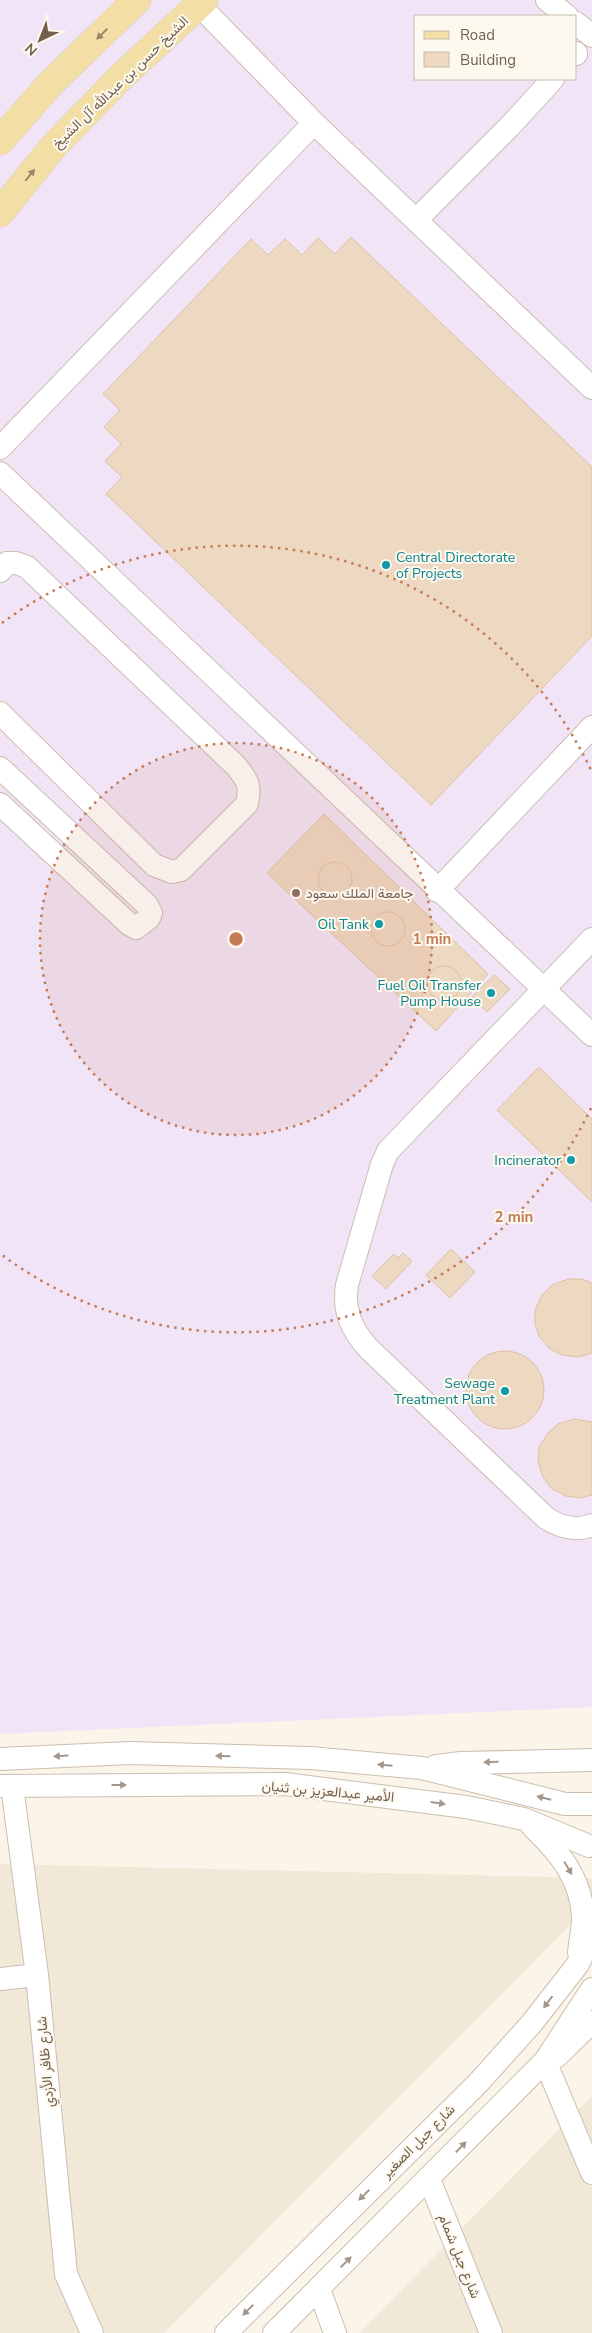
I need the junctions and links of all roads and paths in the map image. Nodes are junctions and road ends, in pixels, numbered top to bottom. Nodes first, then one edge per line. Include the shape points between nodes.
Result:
1 (137, 0) edge
2 (547, 0) edge
3 (202, 2) edge
4 (566, 15) edge
5 (577, 24) edge
6 (592, 36) edge
7 (552, 80) edge
8 (314, 124) junction
9 (0, 141) edge
10 (0, 213) edge
11 (416, 220) junction
12 (592, 388) edge
13 (0, 448) edge
14 (0, 473) edge
15 (0, 546) edge
16 (0, 562) edge
17 (0, 571) edge
18 (0, 712) edge
19 (592, 727) edge
20 (0, 768) edge
21 (0, 804) edge
22 (437, 890) junction
23 (592, 939) edge
24 (545, 989) junction
25 (592, 1036) edge
26 (592, 1525) edge
27 (0, 1759) edge
28 (592, 1760) edge
29 (422, 1768) junction
30 (6, 1786) edge
31 (592, 1804) edge
32 (524, 1819) junction
33 (591, 1849) edge
34 (592, 1934) edge
35 (578, 1964) junction
36 (37, 1975) junction
37 (0, 1979) edge
38 (592, 1989) edge
39 (592, 2022) edge
40 (545, 2061) junction
41 (592, 2173) edge
42 (429, 2179) junction
43 (319, 2289) junction
44 (92, 2333) edge
45 (226, 2333) edge
46 (274, 2333) edge
47 (335, 2333) edge
48 (491, 2333) edge

1 -> 9 main road via 51,83
2 - 4 street
3 - 8 street
10 -> 3 main road, الشيخ حسن بن عبدالله آل الشيخ via 53,147 121,77
5 - 6 street
7 - 11 street
8 - 11 street
8 - 13 street
11 - 12 street
14 - 22 street
15 - 16 street via 3,559
17 - 18 street via 7,563 16,562 27,567 236,766 247,780 250,791 247,804 181,870 172,872 154,864
19 - 22 street
20 - 21 street via 147,905 151,913 149,918 136,928 129,924
22 - 24 street
23 - 24 street
24 - 25 street
24 - 26 street via 388,1150 347,1284 346,1312 355,1332 368,1348 546,1518 568,1528
29 -> 27 street, الأمير عبدالعزيز بن ثنيان via 310,1758 130,1753
28 -> 29 street, الأمير عبدالعزيز بن ثنيان via 461,1763
31 -> 29 street, الأمير عبدالعزيز بن ثنيان via 565,1804
30 -> 32 street, الأمير عبدالعزيز بن ثنيان via 285,1784 466,1807
30 - 36 street, شارع ظافر الأزدي
32 - 33 street, الأمير عبدالعزيز بن ثنيان
32 -> 35 street via 570,1869 579,1892 583,1918
34 - 35 street, شارع جبل الصغير
35 -> 45 street, شارع جبل الصغير via 532,2023 479,2082
36 - 37 street
36 - 44 street, شارع ظافر الأزدي via 66,2274
38 - 40 street
39 - 40 street via 557,2056
40 - 41 street
42 -> 40 street
43 -> 42 street
42 - 48 street, شارع جبل شمام
43 - 46 street
43 - 47 street

